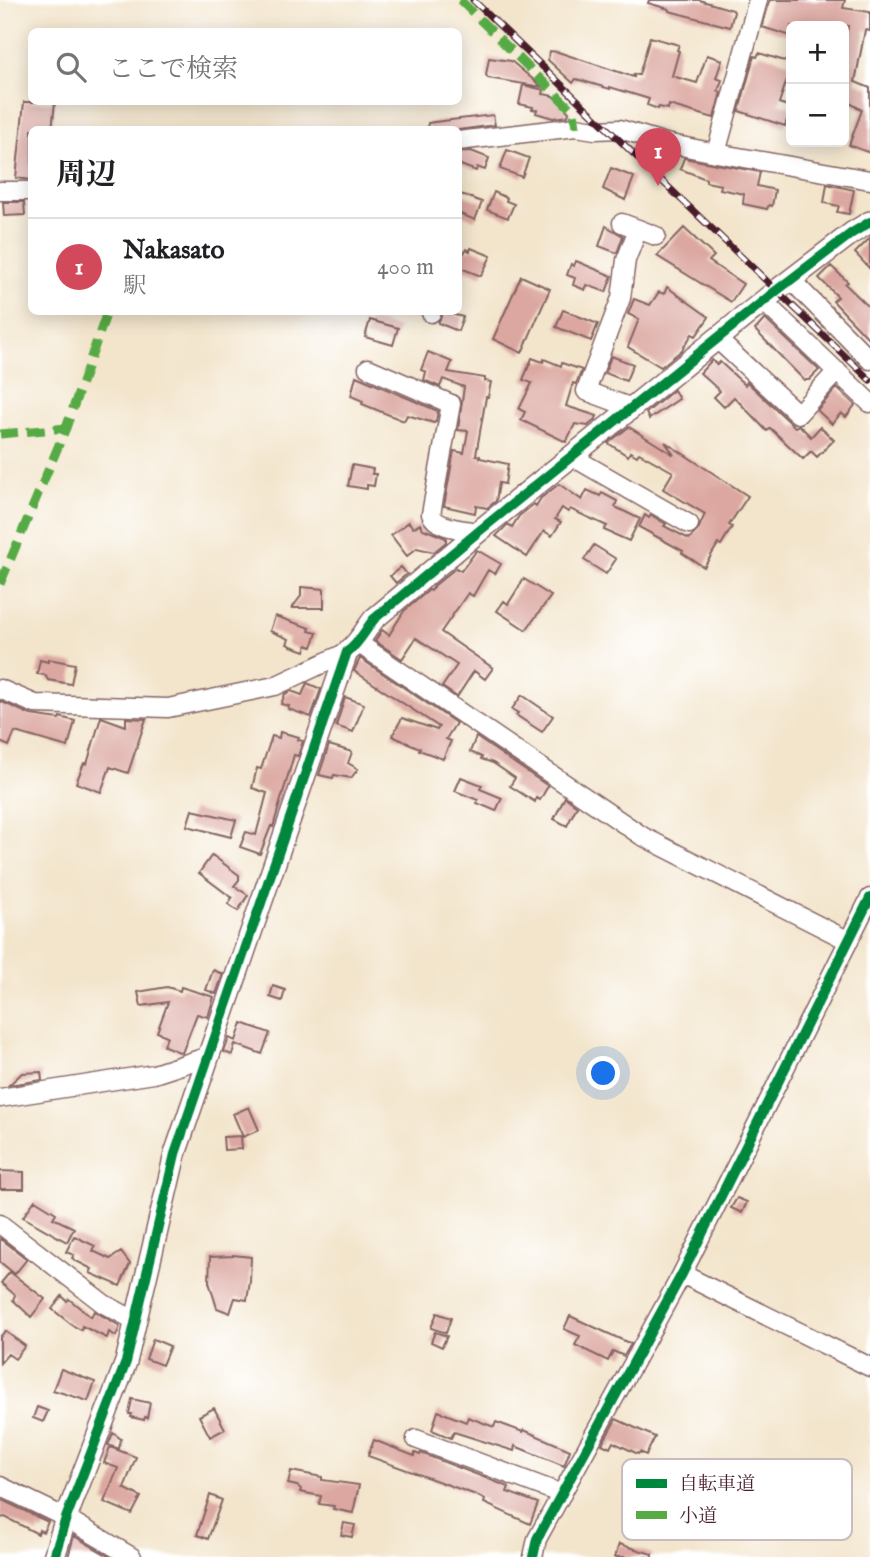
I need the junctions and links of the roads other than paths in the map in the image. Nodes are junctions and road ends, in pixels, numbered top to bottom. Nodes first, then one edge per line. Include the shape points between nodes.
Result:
1 (758, 0) edge
2 (462, 141) edge
3 (716, 153) junction
4 (870, 180) edge
5 (0, 191) edge
6 (28, 191) edge
7 (870, 222) edge
8 (656, 236) dead end
9 (791, 280) junction
10 (764, 302) junction
11 (717, 340) junction
12 (870, 360) edge
13 (368, 368) dead end
14 (837, 371) junction
15 (870, 403) edge
16 (632, 408) junction
17 (571, 457) junction
18 (689, 524) dead end
19 (478, 531) junction
20 (352, 647) junction
21 (0, 689) edge
22 (870, 898) edge
23 (849, 941) junction
24 (209, 1056) junction
25 (0, 1098) edge
26 (0, 1224) edge
27 (682, 1274) junction
28 (134, 1320) junction
29 (870, 1367) edge
30 (416, 1439) dead end
31 (0, 1486) edge
32 (562, 1494) junction
33 (66, 1518) junction
34 (54, 1557) edge
35 (132, 1557) edge
36 (533, 1557) edge

1 - 3 street
2 - 3 street via 576,127 620,129
3 - 4 street
5 - 6 street
7 - 9 street
8 - 16 street via 630,226 621,298 586,391
9 - 10 street
9 - 12 street
10 - 11 street
10 - 14 street
11 - 14 street via 798,414
11 - 16 street
13 - 19 street via 450,404 431,514 439,524
14 - 15 street
16 - 17 street
17 - 18 street
17 - 19 street
19 - 20 street via 374,619
20 - 21 street via 275,686 168,708 36,704
20 - 23 street via 642,836
20 - 24 street
22 - 23 street
23 - 27 street
24 - 25 street via 155,1074
24 - 28 street via 175,1154
26 - 28 street via 104,1304
27 - 29 street
27 - 32 street
28 - 33 street via 126,1362
30 - 32 street
31 - 33 street
32 - 36 street via 537,1539
33 - 34 street
33 - 35 street

